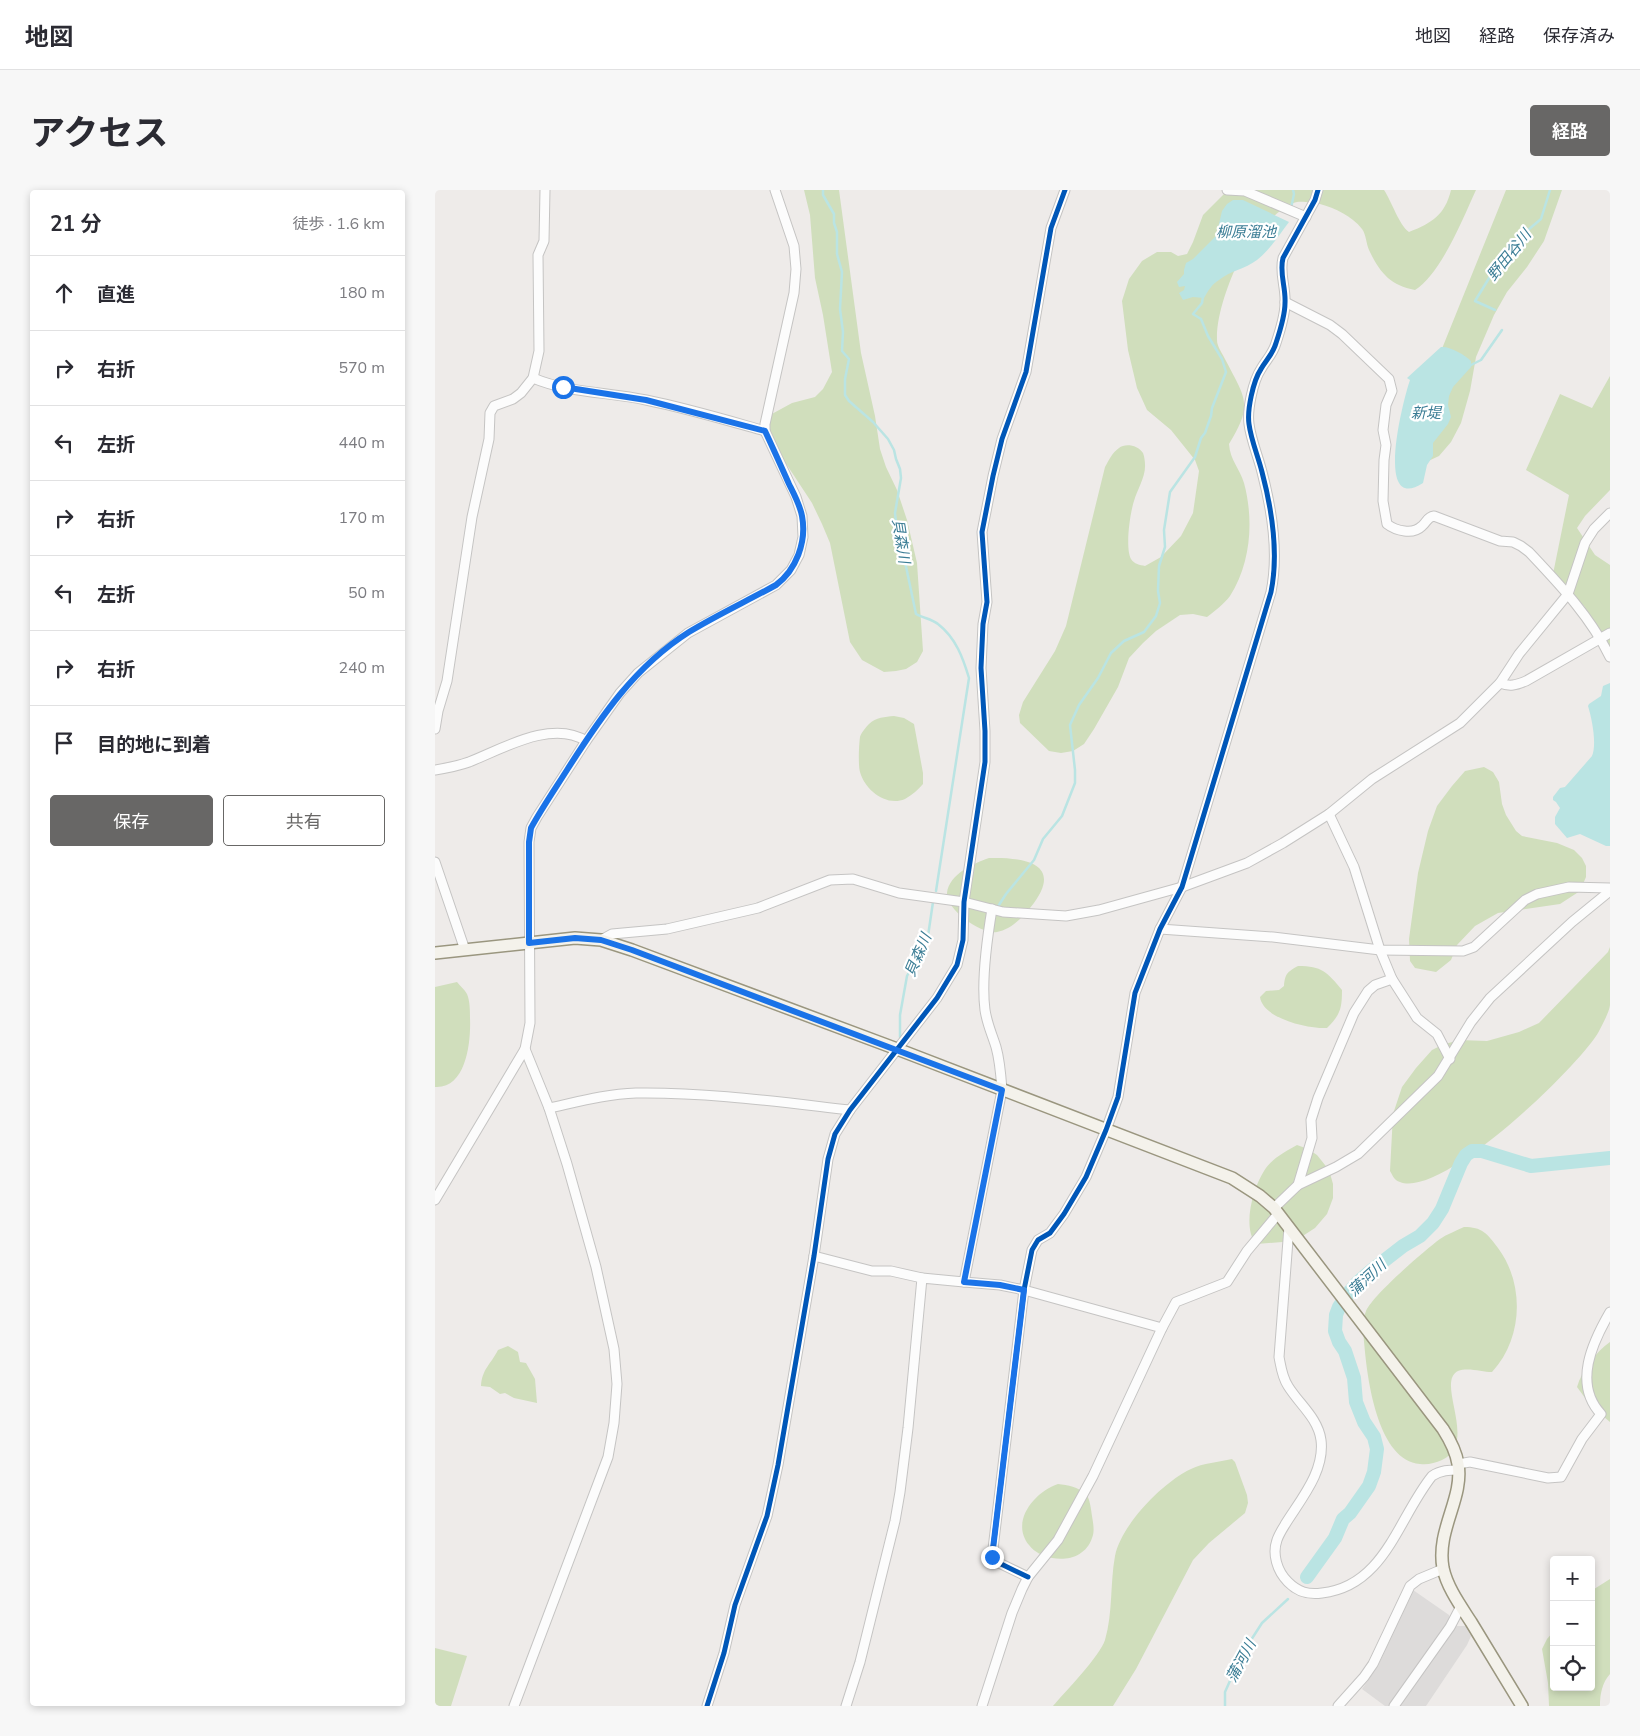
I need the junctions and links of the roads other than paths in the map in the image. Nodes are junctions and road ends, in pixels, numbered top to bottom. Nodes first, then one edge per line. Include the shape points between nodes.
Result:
1 (545, 190) edge
2 (775, 190) edge
3 (1065, 190) edge
4 (1227, 190) edge
5 (1317, 190) edge
6 (1306, 217) junction
7 (1285, 302) junction
8 (533, 378) junction
9 (765, 431) junction
10 (1610, 513) edge
11 (1568, 594) junction
12 (1610, 633) edge
13 (1601, 638) junction
14 (1610, 657) edge
15 (1500, 683) junction
16 (435, 728) edge
17 (586, 741) junction
18 (435, 770) edge
19 (1329, 814) junction
20 (435, 862) edge
21 (1182, 887) junction
22 (1610, 890) edge
23 (964, 902) junction
24 (992, 909) junction
25 (1160, 929) junction
26 (601, 940) junction
27 (529, 943) junction
28 (465, 950) junction
29 (1380, 950) junction
30 (435, 953) edge
31 (1393, 979) junction
32 (525, 1049) junction
33 (897, 1050) junction
34 (1450, 1059) junction
35 (1002, 1090) junction
36 (549, 1108) junction
37 (849, 1110) junction
38 (1106, 1130) junction
39 (1298, 1185) junction
40 (435, 1200) edge
41 (1276, 1211) junction
42 (1289, 1227) junction
43 (814, 1256) junction
44 (923, 1278) junction
45 (964, 1282) junction
46 (1024, 1290) junction
47 (1610, 1312) edge
48 (1162, 1328) junction
49 (1459, 1467) junction
50 (1443, 1569) junction
51 (1028, 1577) junction
52 (1461, 1606) junction
53 (514, 1706) edge
54 (707, 1706) edge
55 (846, 1706) edge
56 (982, 1706) edge
57 (1338, 1706) edge
58 (1394, 1706) edge
59 (1522, 1706) edge

1 - 8 street via 543,241 538,255 539,351
2 - 9 street via 795,246 796,270
3 - 23 street via 1049,235 1026,372 1002,439 982,532 987,602 981,668 985,762
4 - 6 street via 1245,191
5 - 6 street
6 - 7 street via 1281,265
7 - 11 street via 1330,325 1389,379 1392,391 1386,405 1383,430 1386,445 1383,501 1387,524 1398,530 1413,531 1434,516 1500,541 1513,542 1529,552
7 - 21 street via 1276,345 1256,378 1249,413 1275,540 1274,577
8 - 9 street via 563,387 646,400
8 - 16 street via 521,392 494,406 490,413 489,440 472,517 447,680
9 - 17 street via 802,516 803,537 791,570 776,585 688,632 657,656 620,693
10 - 11 street via 1585,544
11 - 13 street
11 - 15 street via 1519,654
12 - 13 street
13 - 14 street
13 - 15 street via 1526,681 1507,686
15 - 19 street via 1460,723 1372,779
17 - 18 street via 567,733 533,737 468,762
17 - 27 street via 531,828
19 - 21 street via 1247,863
19 - 29 street via 1354,867
20 - 28 street
21 - 24 street via 1066,916
21 - 25 street
22 - 29 street via 1569,887 1537,894 1525,900 1474,947 1463,951
22 - 34 street via 1490,998 1471,1022
23 - 24 street
23 - 26 street via 899,893 853,879 830,880 758,908 667,929 612,934
23 - 33 street via 963,940 957,965 937,998
24 - 35 street via 987,935 984,994
25 - 29 street via 1273,937
25 - 38 street via 1135,993 1118,1097
26 - 27 street via 575,938
26 - 33 street
27 - 28 street
27 - 32 street via 530,1023
28 - 30 street
29 - 31 street
31 - 34 street via 1417,1018 1437,1034
31 - 39 street via 1368,990 1354,1013 1318,1098 1311,1120 1312,1138
32 - 36 street
32 - 40 street
33 - 35 street
33 - 37 street
34 - 39 street via 1423,1092 1358,1154
35 - 38 street
35 - 45 street
36 - 37 street via 635,1093 783,1102
36 - 53 street via 596,1267 614,1348 617,1384 608,1457
37 - 43 street via 835,1134 828,1159
38 - 41 street via 1231,1178 1260,1196
38 - 46 street via 1086,1177 1064,1214 1032,1250
39 - 41 street
41 - 42 street
41 - 48 street via 1227,1282 1176,1302
42 - 49 street via 1443,1429 1452,1443
42 - 49 street via 1279,1357 1287,1385 1317,1425 1321,1456 1315,1474 1277,1540 1275,1553 1283,1576 1294,1588 1313,1594 1349,1587 1380,1560 1432,1476
43 - 44 street via 872,1271 891,1271
43 - 54 street via 767,1516 735,1605
44 - 45 street
44 - 55 street via 895,1521
45 - 46 street
46 - 48 street
46 - 51 street via 992,1557
47 - 49 street via 1588,1360 1585,1379 1589,1395 1601,1414 1561,1476 1548,1478 1470,1462
48 - 51 street via 1093,1476 1058,1540
49 - 50 street via 1443,1538
50 - 52 street
50 - 57 street via 1410,1586 1373,1664
51 - 56 street via 1012,1613
52 - 58 street via 1450,1628
52 - 59 street

